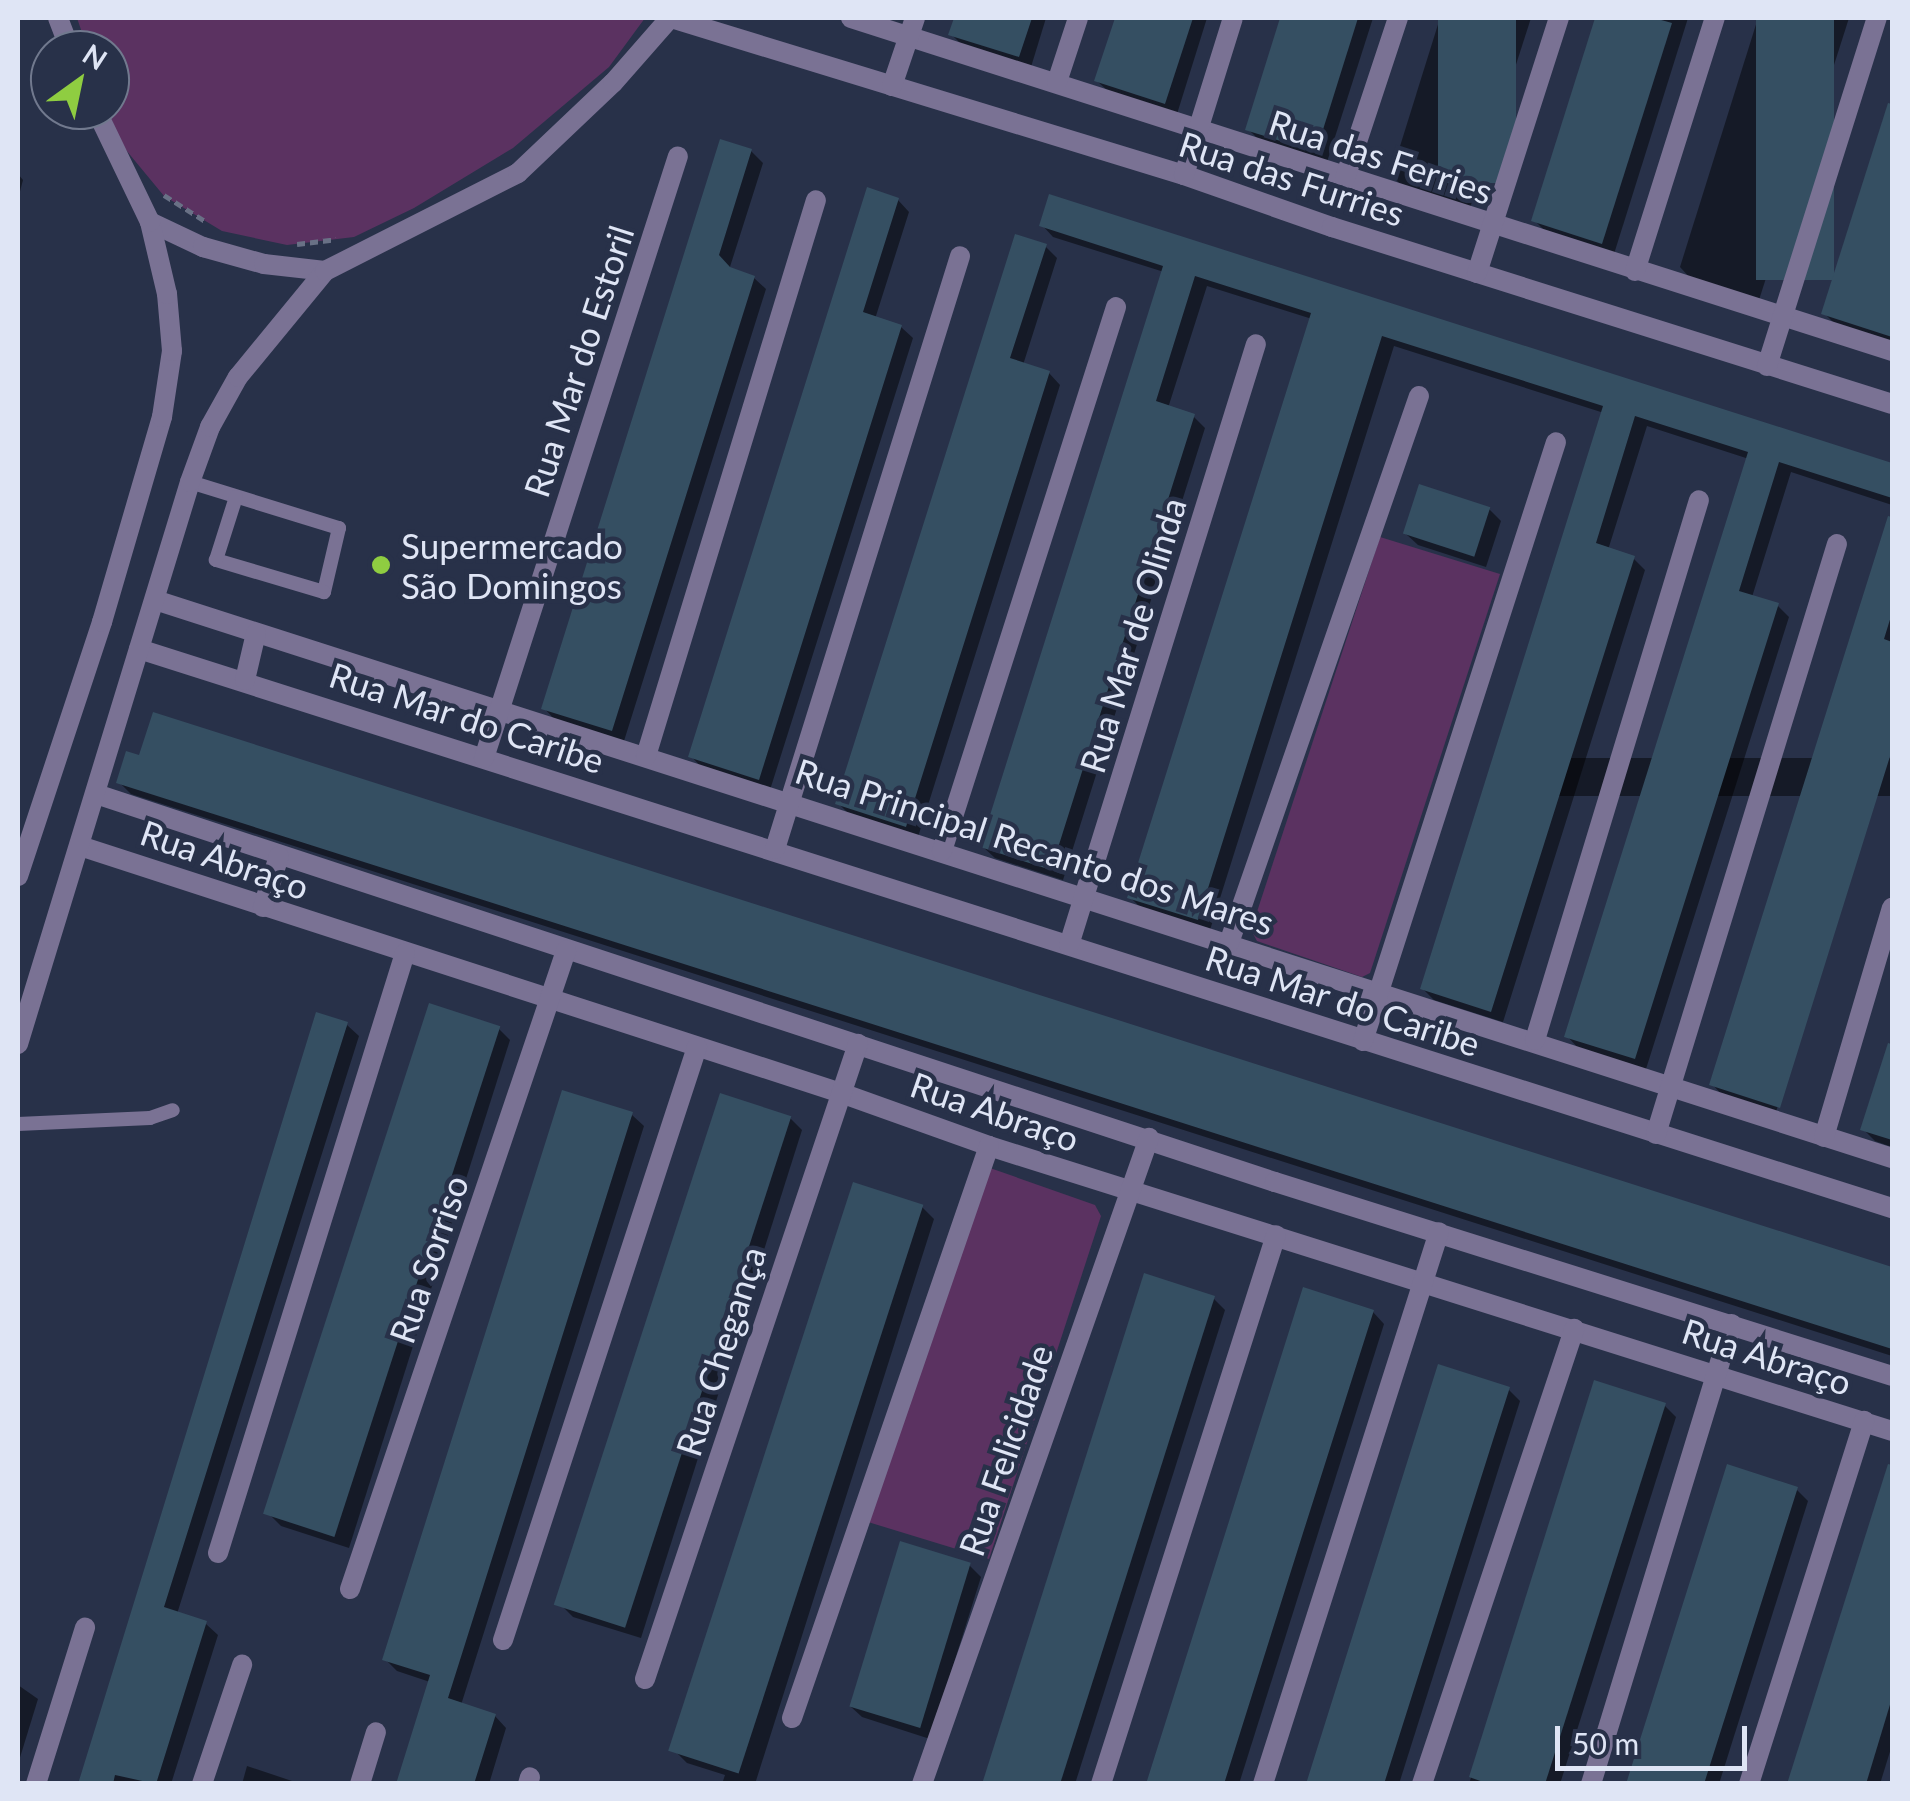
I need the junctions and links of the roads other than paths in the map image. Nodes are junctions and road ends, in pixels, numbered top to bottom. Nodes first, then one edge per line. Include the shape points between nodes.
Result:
1 (670, 18) edge
2 (851, 18) edge
3 (1078, 18) edge
4 (1233, 18) edge
5 (1398, 18) edge
6 (1559, 18) edge
7 (1715, 18) edge
8 (1877, 18) edge
9 (912, 27) edge
10 (1057, 82) junction
11 (892, 86) junction
12 (106, 130) edge
13 (1200, 132) junction
14 (678, 156) dead end
15 (1184, 175) junction
16 (1344, 178) junction
17 (816, 200) dead end
18 (150, 222) junction
19 (1491, 226) junction
20 (960, 256) dead end
21 (325, 271) junction
22 (1635, 271) junction
23 (1477, 273) junction
24 (1116, 307) dead end
25 (1782, 318) junction
26 (1256, 344) dead end
27 (1892, 351) edge
28 (1767, 366) junction
29 (1419, 396) dead end
30 (1892, 404) edge
31 (1556, 442) dead end
32 (190, 482) junction
33 (236, 496) junction
34 (1699, 500) dead end
35 (1837, 544) dead end
36 (155, 600) junction
37 (256, 633) junction
38 (138, 650) junction
39 (245, 680) junction
40 (500, 712) junction
41 (646, 756) junction
42 (484, 758) junction
43 (96, 794) junction
44 (789, 801) junction
45 (80, 846) junction
46 (775, 849) junction
47 (942, 851) junction
48 (279, 856) junction
49 (18, 872) edge
50 (1085, 898) junction
51 (263, 907) junction
52 (1892, 908) edge
53 (1230, 943) junction
54 (1069, 946) junction
55 (566, 950) junction
56 (405, 953) junction
57 (1381, 991) junction
58 (550, 998) junction
59 (1535, 1040) junction
60 (1363, 1041) junction
61 (18, 1044) edge
62 (858, 1044) junction
63 (697, 1047) junction
64 (1670, 1086) junction
65 (841, 1093) junction
66 (173, 1110) dead end
67 (18, 1124) edge
68 (1656, 1134) junction
69 (1824, 1137) junction
70 (1149, 1138) junction
71 (989, 1146) junction
72 (1892, 1158) edge
73 (1132, 1190) junction
74 (1892, 1208) edge
75 (1439, 1232) junction
76 (1276, 1235) junction
77 (1426, 1282) junction
78 (1732, 1324) junction
79 (1574, 1329) junction
80 (1719, 1374) junction
81 (1892, 1376) edge
82 (1864, 1421) junction
83 (1892, 1430) edge
84 (218, 1552) dead end
85 (350, 1589) dead end
86 (85, 1628) dead end
87 (503, 1640) dead end
88 (242, 1665) dead end
89 (645, 1679) dead end
90 (792, 1718) dead end
91 (376, 1732) dead end
92 (36, 1784) edge
93 (202, 1784) edge
94 (360, 1784) edge
95 (922, 1784) edge
96 (1101, 1784) edge
97 (1264, 1784) edge
98 (1422, 1784) edge
99 (1591, 1784) edge
100 (1749, 1784) edge

1 - 11 street, Rua das Furries
1 - 21 street via 518,173
2 - 9 street, Rua das Ferries
3 - 10 street
4 - 13 street
5 - 16 street
6 - 19 street
7 - 22 street
8 - 25 street
9 - 10 street, Rua das Ferries
9 - 11 street
10 - 13 street, Rua das Ferries
11 - 15 street, Rua das Furries
12 - 18 street
13 - 15 street
13 - 16 street, Rua das Ferries
14 - 40 street, Rua Mar do Estoril
15 - 23 street, Rua das Furries
16 - 19 street, Rua das Ferries
17 - 41 street
18 - 21 street via 203,247
18 - 49 street via 172,350 162,416
19 - 22 street, Rua das Ferries
19 - 23 street
20 - 44 street
21 - 32 street via 238,376
22 - 25 street, Rua das Ferries
23 - 28 street, Rua das Furries
24 - 47 street
25 - 27 street, Rua das Ferries
25 - 28 street
26 - 50 street, Rua Mar de Olinda
28 - 30 street, Rua das Furries
29 - 53 street
31 - 57 street
32 - 33 lane
32 - 36 street
33 - 33 lane via 216,560 324,592 339,528
34 - 59 street
35 - 64 street
36 - 37 street, Rua Principal Recanto dos Mares
36 - 38 street
37 - 39 street
37 - 40 street, Rua Principal Recanto dos Mares
38 - 39 street, Rua Mar do Caribe
38 - 43 street
39 - 42 street, Rua Mar do Caribe
40 - 41 street, Rua Principal Recanto dos Mares
40 - 42 street, Rua Mar do Estoril
41 - 44 street, Rua Principal Recanto dos Mares
42 - 46 street, Rua Mar do Caribe
43 - 45 street
43 - 48 street, Rua Abraço
44 - 46 street
44 - 47 street, Rua Principal Recanto dos Mares
45 - 51 street, Rua Abraço
45 - 61 street
46 - 54 street, Rua Mar do Caribe
47 - 50 street, Rua Principal Recanto dos Mares
48 - 51 street
48 - 55 street, Rua Abraço
50 - 53 street, Rua Principal Recanto dos Mares
50 - 54 street, Rua Mar de Olinda
51 - 56 street, Rua Abraço
52 - 69 street
53 - 57 street, Rua Principal Recanto dos Mares
54 - 60 street, Rua Mar do Caribe
55 - 58 street, Rua Sorriso
55 - 62 street, Rua Abraço
56 - 58 street, Rua Abraço
56 - 84 street
57 - 59 street, Rua Principal Recanto dos Mares
57 - 60 street
58 - 63 street, Rua Abraço
58 - 85 street, Rua Sorriso
59 - 64 street, Rua Principal Recanto dos Mares
60 - 68 street, Rua Mar do Caribe
62 - 65 street, Rua Chegança
62 - 70 street, Rua Abraço
63 - 65 street, Rua Abraço
63 - 87 street
64 - 68 street
64 - 69 street, Rua Principal Recanto dos Mares
65 - 71 street, Rua Abraço
65 - 89 street, Rua Chegança
66 - 67 lane via 150,1118
68 - 74 street, Rua Mar do Caribe
69 - 72 street, Rua Principal Recanto dos Mares
70 - 73 street, Rua Felicidade
70 - 75 street, Rua Abraço
71 - 73 street, Rua Abraço
71 - 90 street
73 - 76 street, Rua Abraço
73 - 95 street, Rua Felicidade
75 - 77 street
75 - 78 street, Rua Abraço
76 - 77 street, Rua Abraço
76 - 96 street
77 - 79 street, Rua Abraço
77 - 97 street
78 - 80 street
78 - 81 street, Rua Abraço
79 - 80 street, Rua Abraço
79 - 98 street
80 - 82 street, Rua Abraço
80 - 99 street
82 - 83 street, Rua Abraço
82 - 100 street
86 - 92 street
88 - 93 street
91 - 94 street

